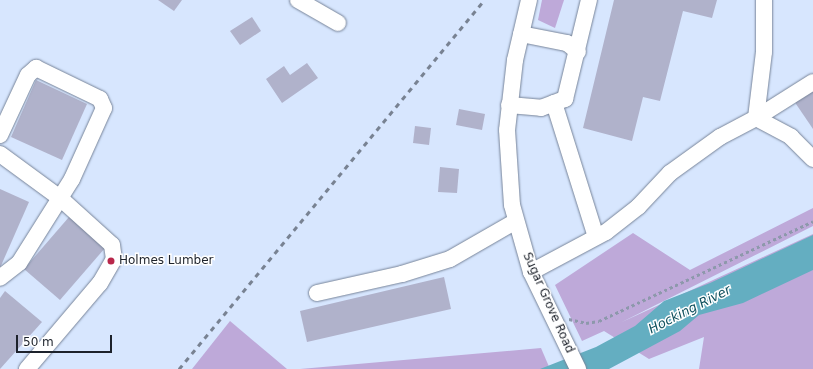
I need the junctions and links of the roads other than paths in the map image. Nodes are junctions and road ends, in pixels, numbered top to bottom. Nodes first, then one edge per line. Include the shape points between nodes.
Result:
1 (298, 0) edge
2 (529, 0) edge
3 (589, 0) edge
4 (764, 0) edge
5 (338, 23) dead end
6 (521, 34) junction
7 (578, 52) junction
8 (813, 82) edge
9 (554, 103) junction
10 (509, 105) junction
11 (756, 118) junction
12 (0, 135) edge
13 (0, 154) edge
14 (813, 159) edge
15 (60, 198) junction
16 (516, 221) junction
17 (596, 237) junction
18 (531, 272) junction
19 (0, 278) edge
20 (317, 293) dead end
21 (27, 369) edge
22 (578, 369) edge

1 - 5 street
2 - 6 street, Sugar Grove Road
3 - 7 street
4 - 11 street via 764,52
6 - 7 street via 567,43
6 - 10 street, Sugar Grove Road
7 - 9 street via 565,100
8 - 11 street
9 - 10 street via 541,108
9 - 17 street
10 - 16 street, Sugar Grove Road via 508,176
11 - 14 street via 791,137
11 - 17 street via 720,137 670,173 638,207
12 - 15 street via 28,75 36,68 100,99 104,108 72,179
13 - 15 street
15 - 19 street via 19,263
15 - 21 street via 112,245 114,258 100,283
16 - 18 street, Sugar Grove Road
16 - 20 street via 450,259 402,274
17 - 18 street
18 - 22 street, Sugar Grove Road

